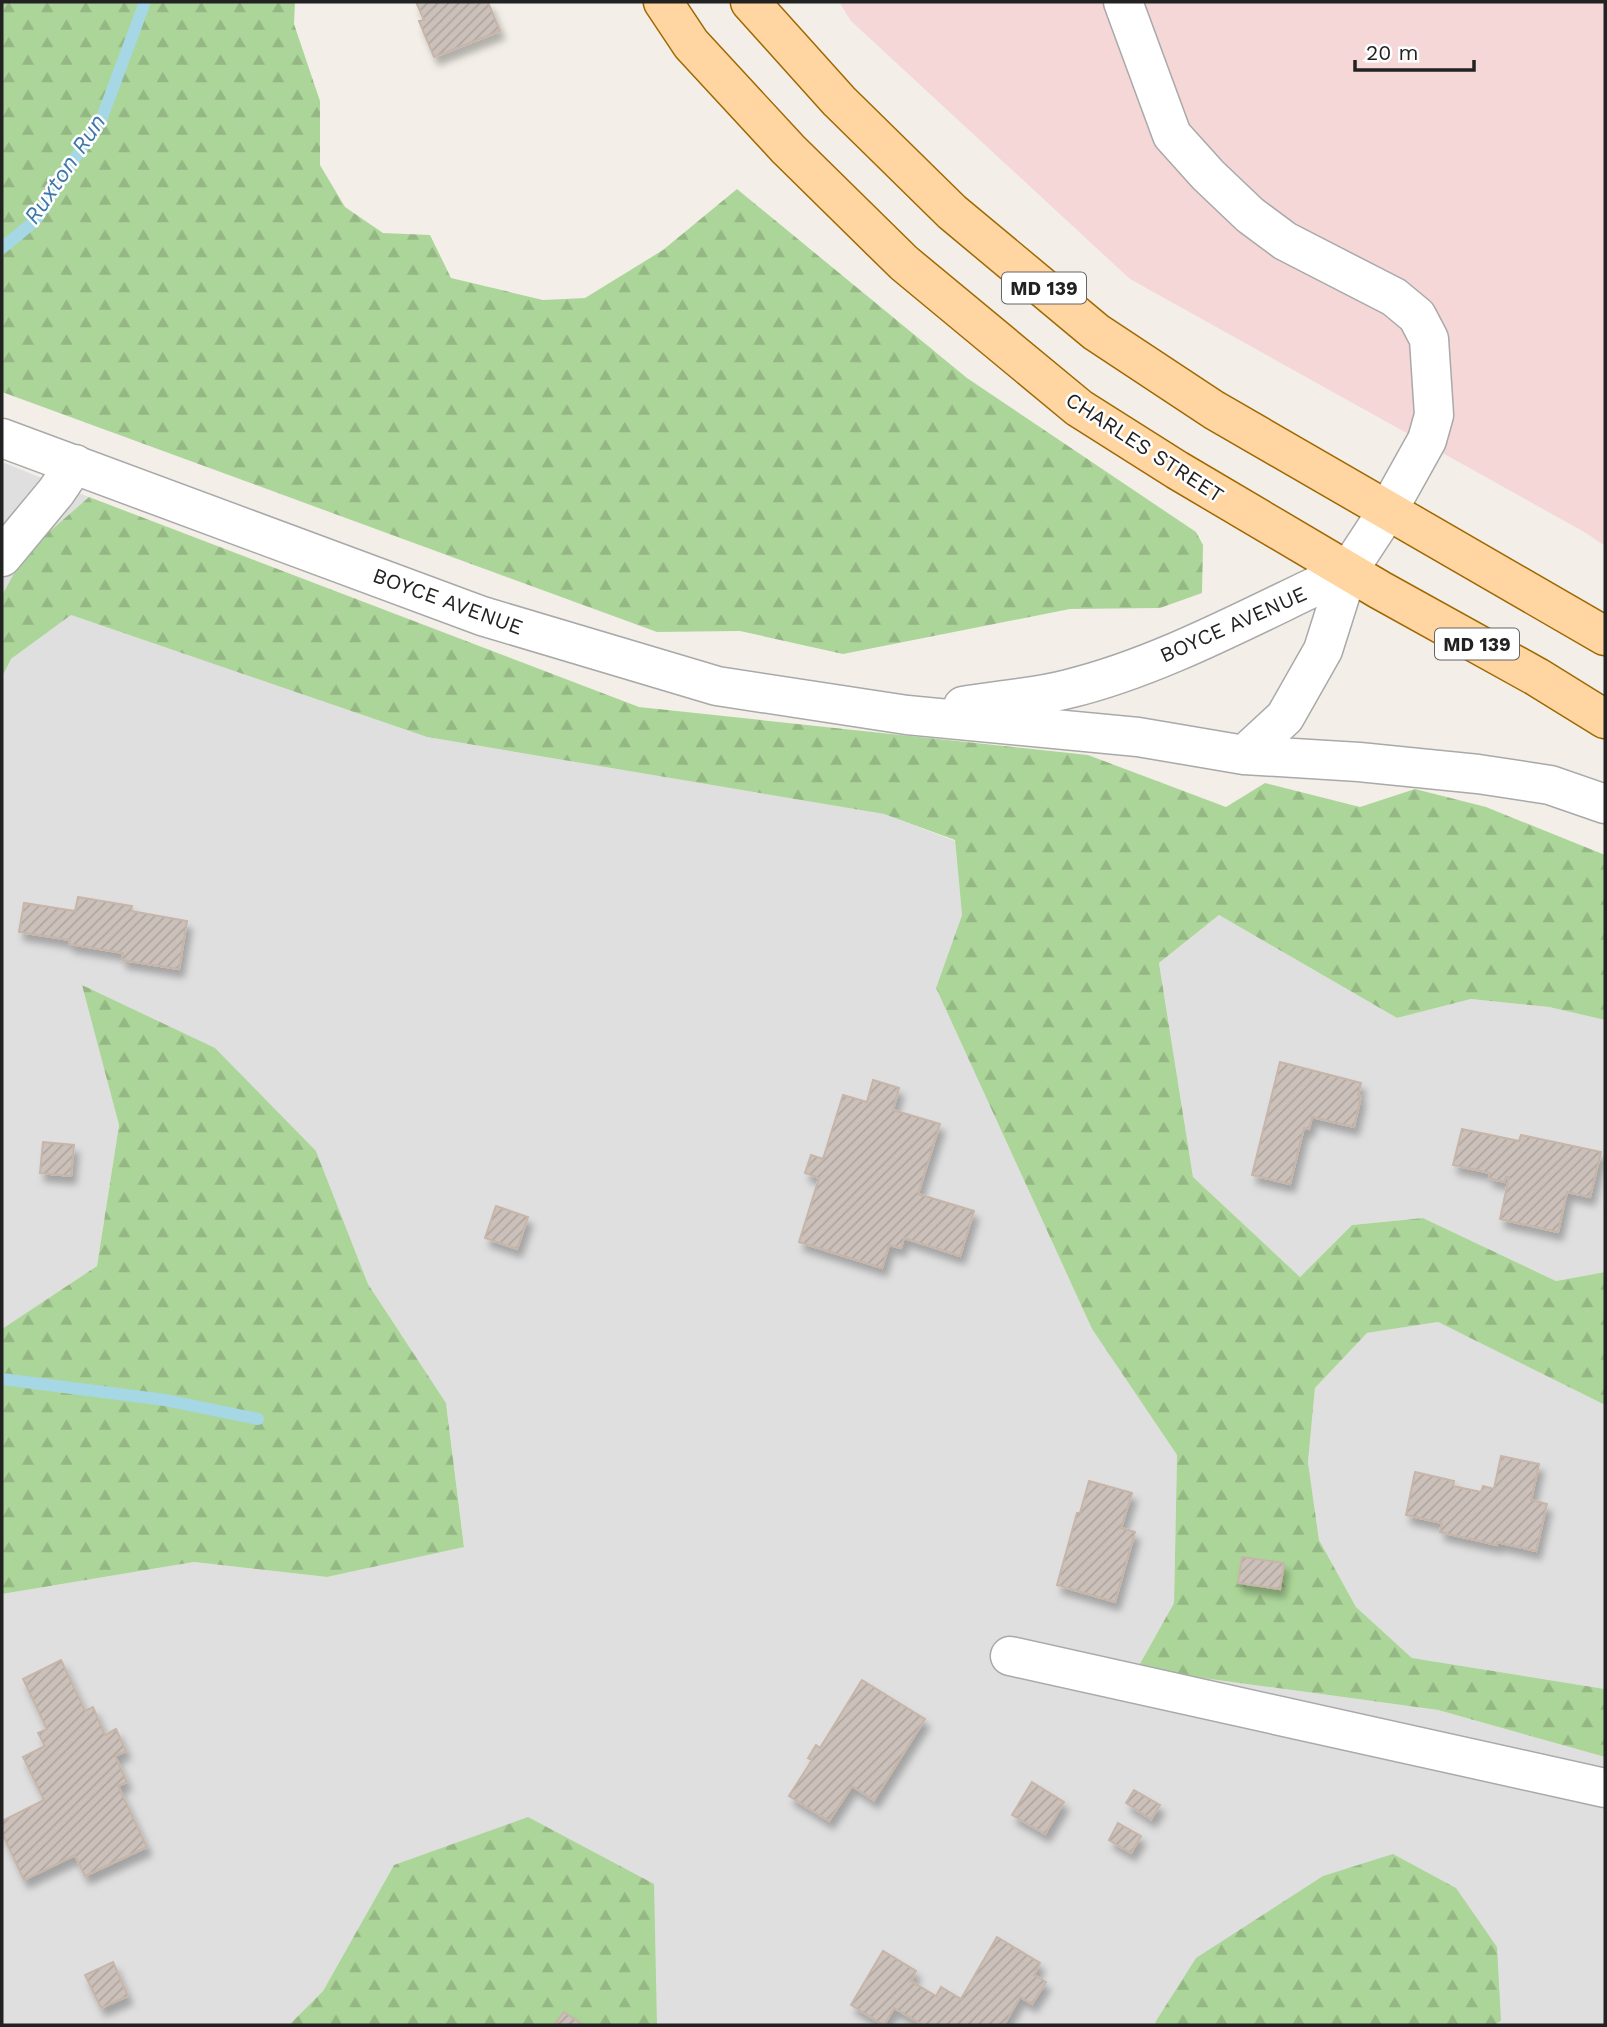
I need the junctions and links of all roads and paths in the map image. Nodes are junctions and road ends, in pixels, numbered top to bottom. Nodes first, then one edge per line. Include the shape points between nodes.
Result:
1 (663, 2) edge
2 (750, 2) edge
3 (1122, 2) edge
4 (2, 438) edge
5 (75, 464) junction
6 (1388, 510) junction
7 (2, 557) edge
8 (1348, 571) junction
9 (1605, 636) edge
10 (907, 715) junction
11 (1605, 719) edge
12 (1244, 755) junction
13 (1605, 804) edge
14 (1010, 1656) dead end
15 (1605, 1788) edge

1 - 8 main road, CHARLES STREET / MD 139 via 691,44 798,159 904,263 1058,391 1177,470
2 - 6 main road, MD 139 via 839,102 952,212 1096,332 1214,410
3 - 6 street via 1172,135 1208,175 1285,241 1394,297 1417,316 1429,339 1434,415 1427,440
4 - 5 street, BOYCE AVENUE
5 - 7 street
5 - 10 street, BOYCE AVENUE via 482,616 641,665 717,686
6 - 8 street
6 - 9 main road, MD 139
8 - 10 street, BOYCE AVENUE via 1128,671 1067,690
8 - 11 main road, CHARLES STREET / MD 139
8 - 12 street, BOYCE AVENUE via 1322,650 1285,717
10 - 12 street, BOYCE AVENUE via 1138,737
12 - 13 street, BOYCE AVENUE via 1478,774 1550,785
14 - 15 street

